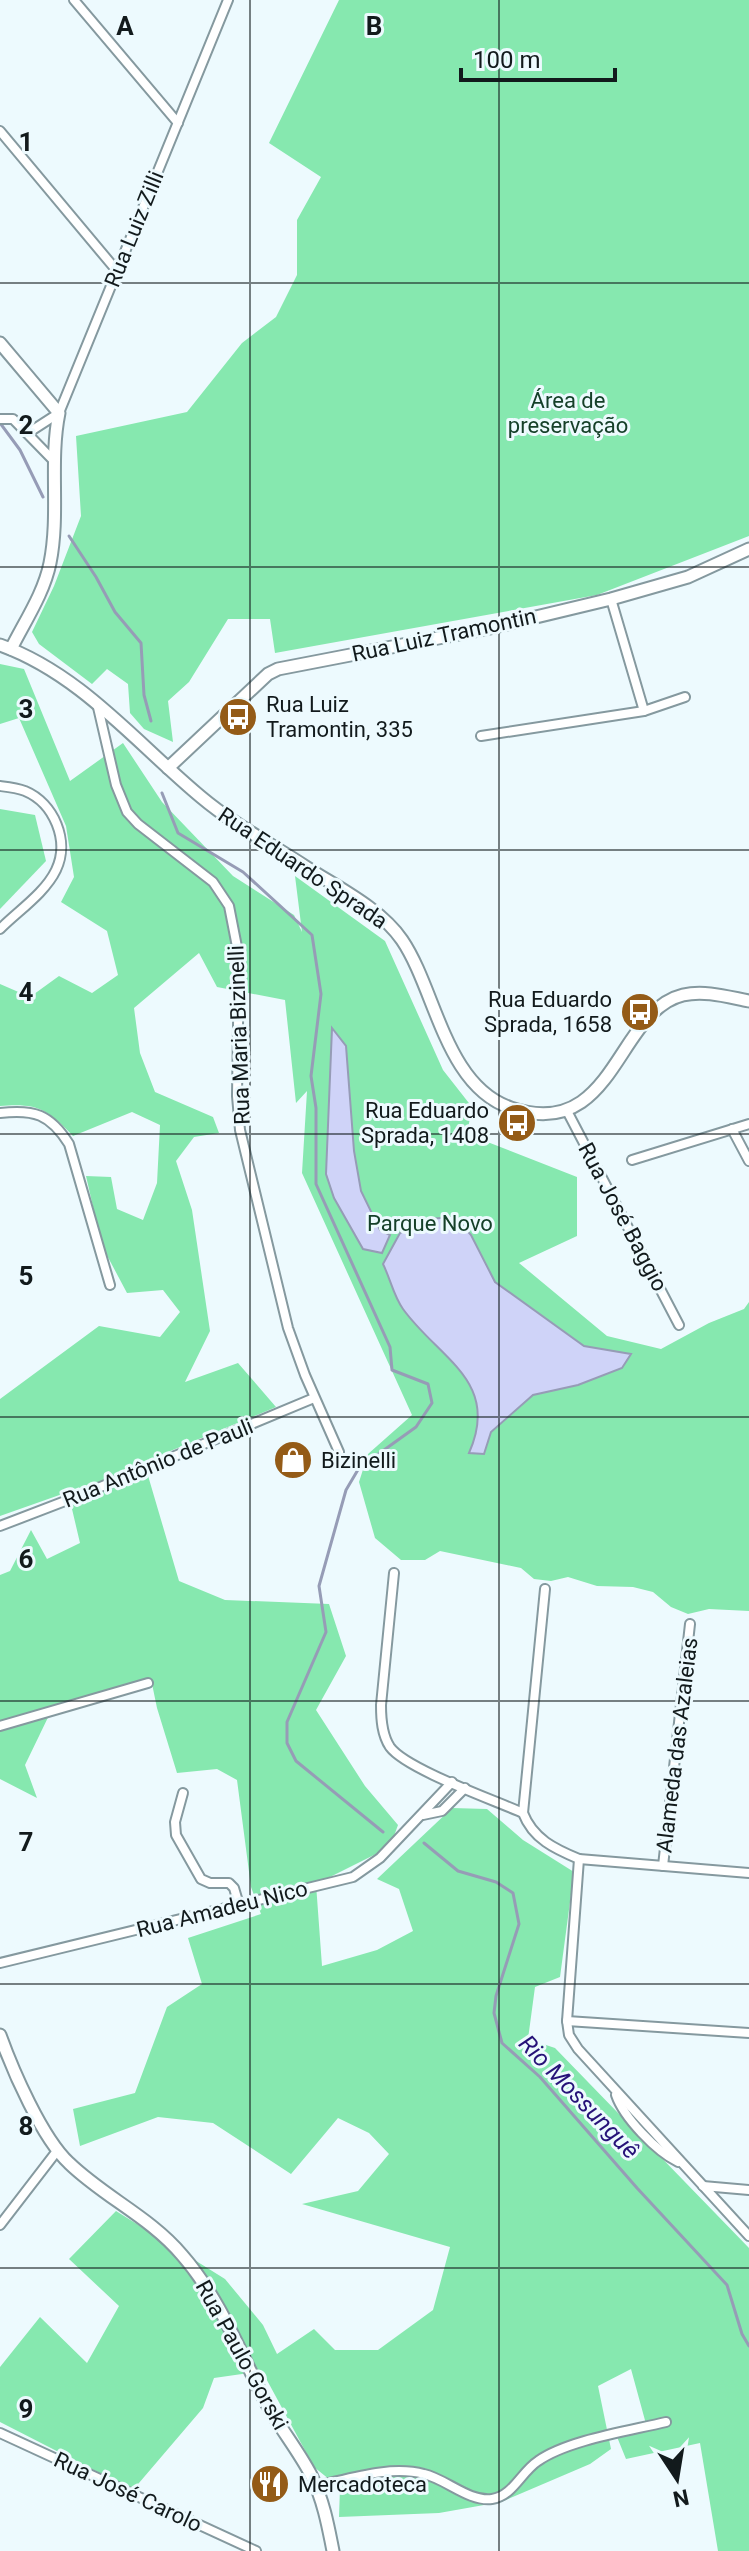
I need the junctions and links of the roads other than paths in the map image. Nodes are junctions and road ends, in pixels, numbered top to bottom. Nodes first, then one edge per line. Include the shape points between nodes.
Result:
1 (74, 0) edge
2 (228, 0) edge
3 (178, 123) junction
4 (0, 131) edge
5 (117, 271) junction
6 (0, 343) edge
7 (59, 413) junction
8 (2, 419) edge
9 (28, 433) junction
10 (53, 460) junction
11 (749, 549) edge
12 (611, 599) junction
13 (6, 647) edge
14 (685, 697) dead end
15 (97, 702) junction
16 (644, 711) junction
17 (481, 736) dead end
18 (168, 768) junction
19 (0, 786) edge
20 (0, 929) edge
21 (749, 1001) edge
22 (566, 1109) junction
23 (0, 1113) edge
24 (749, 1124) edge
25 (732, 1129) junction
26 (632, 1160) dead end
27 (749, 1161) edge
28 (110, 1285) dead end
29 (679, 1325) dead end
30 (314, 1398) junction
31 (339, 1452) dead end
32 (0, 1526) edge
33 (394, 1573) dead end
34 (545, 1589) dead end
35 (690, 1624) dead end
36 (148, 1683) dead end
37 (0, 1726) edge
38 (452, 1782) junction
39 (465, 1788) junction
40 (183, 1793) dead end
41 (523, 1813) junction
42 (422, 1816) junction
43 (579, 1859) junction
44 (749, 1865) edge
45 (663, 1866) junction
46 (734, 1872) junction
47 (749, 1873) edge
48 (239, 1905) junction
49 (0, 1963) edge
50 (567, 2021) junction
51 (749, 2033) edge
52 (0, 2035) edge
53 (57, 2151) junction
54 (703, 2186) junction
55 (749, 2190) edge
56 (0, 2225) edge
57 (749, 2236) edge
58 (666, 2422) dead end
59 (0, 2433) edge
60 (316, 2486) junction
61 (256, 2551) edge
62 (333, 2551) edge

1 - 3 street
2 - 3 street, Rua Luiz Zilli
3 - 5 street, Rua Luiz Zilli
4 - 5 street
5 - 7 street, Rua Luiz Zilli
6 - 7 main road
7 - 9 street
7 - 10 main road, Rua Luiz Zilli
8 - 9 street via 13,419
9 - 10 street
10 - 13 main road, Rua Luiz Zilli via 51,559 42,587
11 - 12 main road, Rua Luiz Tramontin via 688,577
12 - 16 street
12 - 18 main road, Rua Luiz Tramontin via 278,669
13 - 15 main road, Rua Eduardo Sprada via 59,674
14 - 16 street
15 - 18 main road, Rua Eduardo Sprada
15 - 30 street, Rua Maria Bizinelli via 127,812 213,882 229,906 239,957 240,1130 288,1328
16 - 17 street
18 - 22 main road, Rua Eduardo Sprada via 208,803 369,908 395,931 457,1058 488,1095 526,1112
19 - 20 street via 27,792 42,802 52,814 61,843 56,870 47,883
21 - 22 main road via 702,993 666,1003 596,1090
22 - 29 street, Rua José Baggio
23 - 28 street via 29,1111 51,1121 65,1137
24 - 25 street
25 - 26 street
25 - 27 street
30 - 31 street, Rua Maria Bizinelli
30 - 32 street, Rua Antônio de Pauli
33 - 38 street via 382,1727 398,1755
34 - 41 street
35 - 45 street, Alameda das Azaleias
36 - 37 street
38 - 39 street
38 - 42 street, Rua Amadeu Nico
39 - 41 street
39 - 42 street, Rua Amadeu Nico via 442,1811
40 - 48 street via 176,1835 201,1879 229,1883
41 - 43 street via 536,1835
42 - 48 street, Rua Amadeu Nico via 361,1874
43 - 45 street
43 - 50 street
44 - 46 street
45 - 46 street
46 - 47 street
48 - 49 street, Rua Amadeu Nico
50 - 51 street
50 - 54 street via 572,2042 615,2090 620,2107 663,2155 684,2165
52 - 53 main road, Rua Paulo Gorski
53 - 56 street
53 - 60 main road, Rua Paulo Gorski via 160,2232 197,2274
54 - 55 street
54 - 57 street
58 - 60 street via 553,2453 492,2499 413,2472
59 - 61 street, Rua José Carolo
60 - 62 main road, Rua Paulo Gorski

